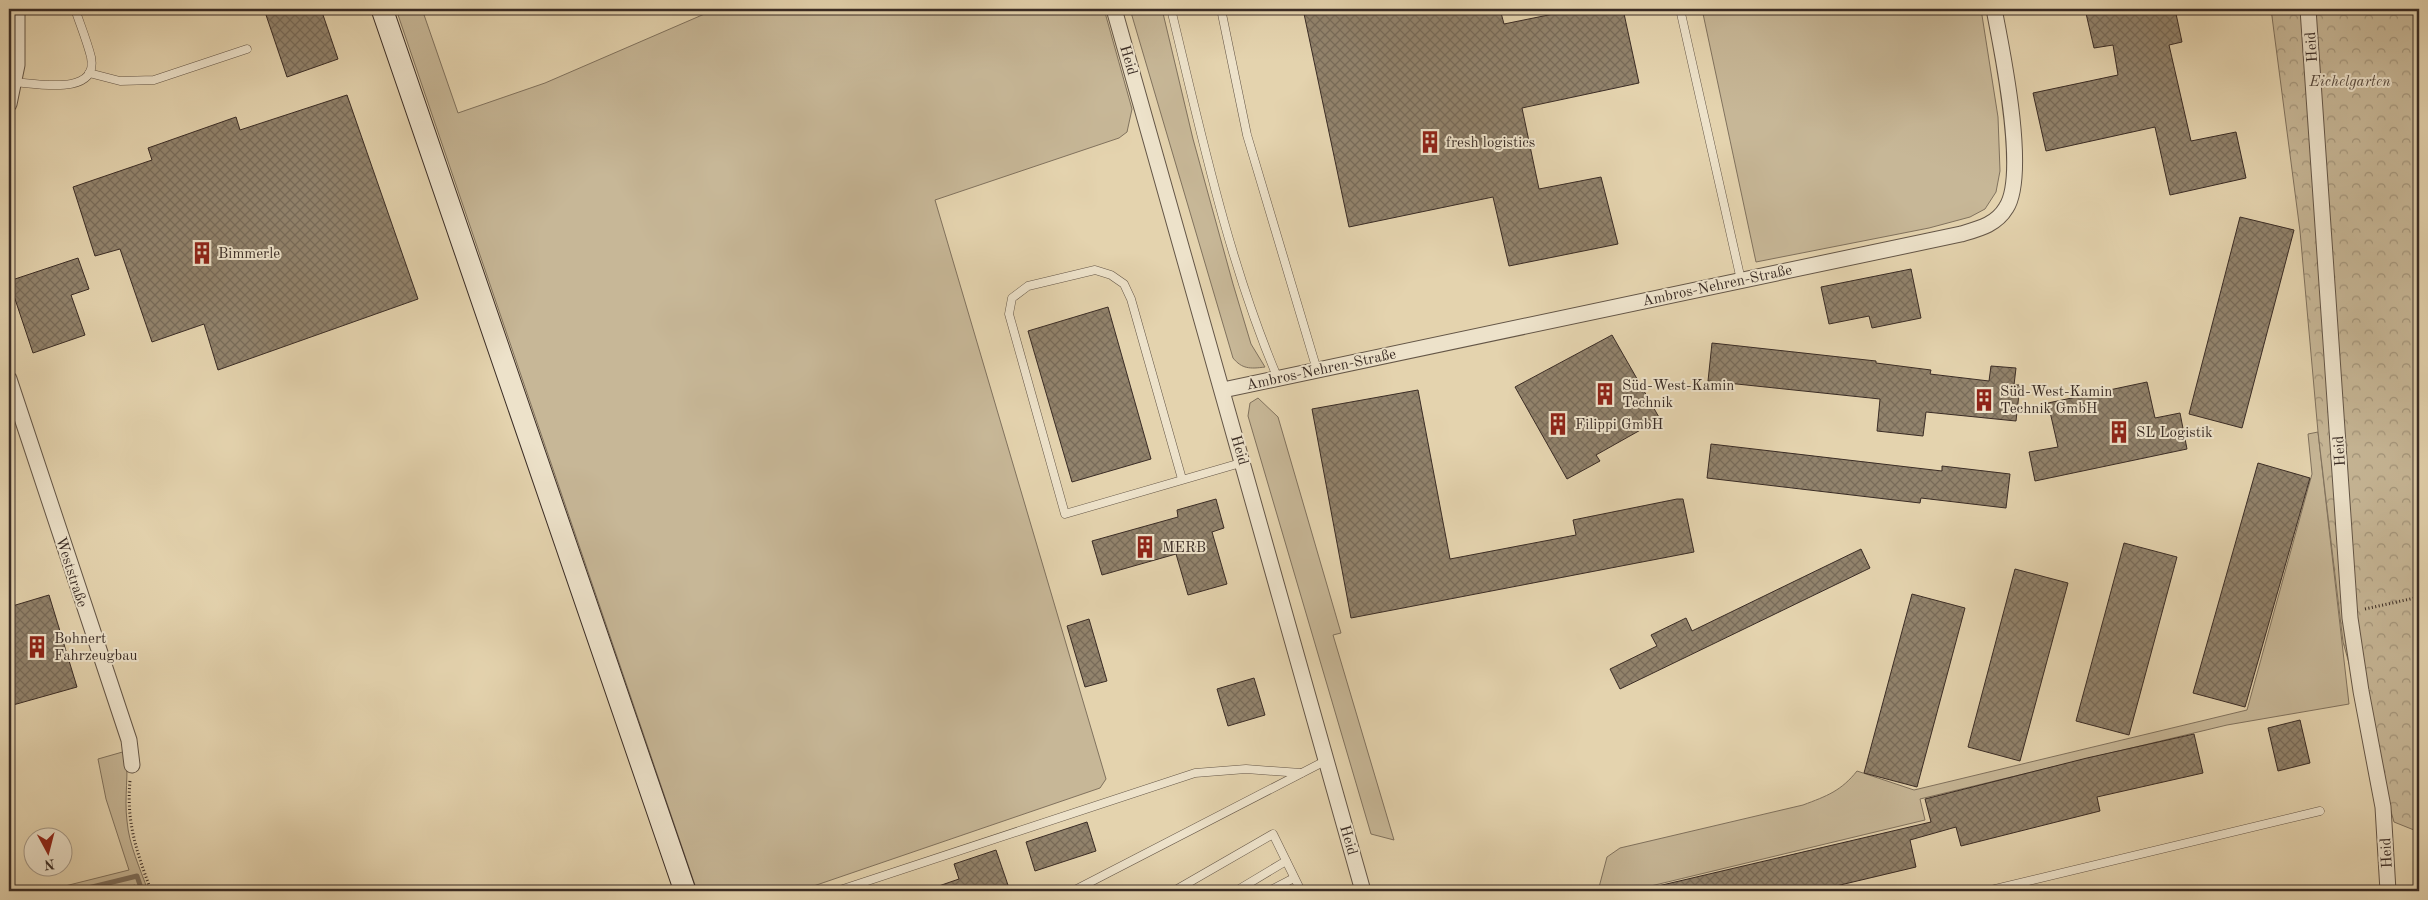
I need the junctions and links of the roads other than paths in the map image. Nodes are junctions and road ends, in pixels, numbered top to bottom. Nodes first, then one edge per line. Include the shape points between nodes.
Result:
1 (17, 9) edge
2 (75, 9) edge
3 (382, 9) edge
4 (1114, 9) edge
5 (1171, 9) edge
6 (1221, 9) edge
7 (1680, 9) edge
8 (1994, 9) edge
9 (2308, 9) edge
10 (247, 49) dead end
11 (89, 73) junction
12 (13, 82) junction
13 (9, 104) edge
14 (1741, 280) junction
15 (1318, 370) junction
16 (1278, 378) junction
17 (9, 379) edge
18 (1223, 390) junction
19 (1244, 462) junction
20 (1182, 479) junction
21 (1327, 760) junction
22 (132, 765) road end
23 (1301, 773) junction
24 (2320, 811) dead end
25 (1286, 861) junction
26 (1294, 878) junction
27 (685, 891) edge
28 (836, 891) edge
29 (1073, 891) edge
30 (1174, 891) edge
31 (1236, 891) edge
32 (1269, 891) edge
33 (1301, 891) edge
34 (1363, 891) edge
35 (1987, 891) edge
36 (2388, 891) edge

1 - 12 street via 17,64
2 - 11 lane via 92,59
3 - 27 main road
4 - 18 street, Heid
5 - 16 lane via 1236,264 1258,331
6 - 15 lane via 1247,135
7 - 14 lane
8 - 14 street, Ambros-Nehren-Straße via 2010,88 2015,186 2006,209 1989,225 1961,234
9 - 36 street, Heid via 2350,618 2360,691 2383,807
10 - 11 lane via 154,80 120,82
11 - 12 lane via 83,81 65,85
12 - 13 street
14 - 15 street, Ambros-Nehren-Straße
15 - 16 street, Ambros-Nehren-Straße
16 - 18 street, Ambros-Nehren-Straße
17 - 22 street, Weststraße via 129,740
18 - 19 street, Heid
19 - 20 lane
19 - 21 street, Heid
20 - 20 lane via 1065,514 1009,314 1012,298 1028,286 1095,270 1124,284
21 - 23 lane
21 - 34 street, Heid
23 - 28 lane via 1246,769 1195,773
23 - 29 lane
24 - 35 lane
25 - 26 lane
25 - 30 lane via 1273,834
25 - 31 lane
26 - 32 lane
26 - 33 lane

